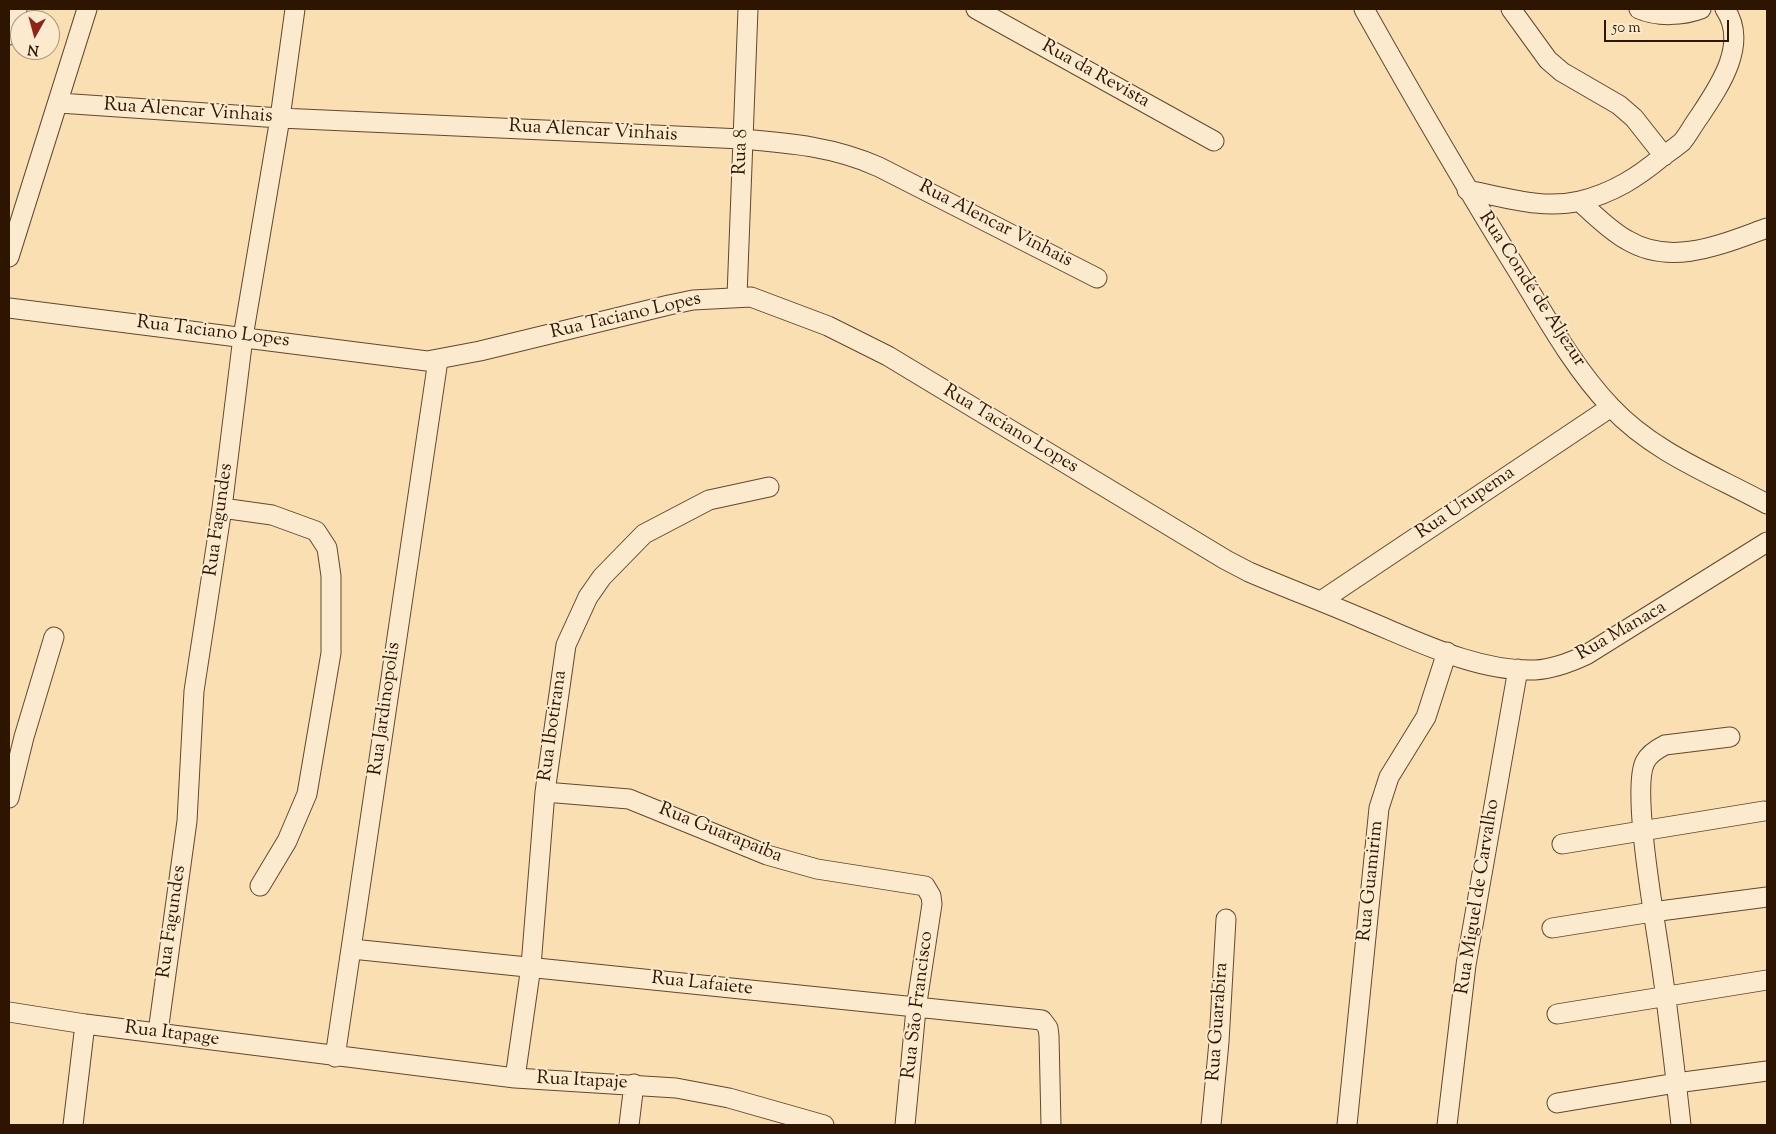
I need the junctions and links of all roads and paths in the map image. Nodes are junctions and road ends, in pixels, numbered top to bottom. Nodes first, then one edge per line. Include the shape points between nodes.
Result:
1 (17, 9) edge
2 (87, 9) edge
3 (295, 9) edge
4 (748, 9) edge
5 (976, 9) edge
6 (1364, 9) edge
7 (1511, 9) edge
8 (1639, 9) edge
9 (1701, 9) edge
10 (1725, 9) edge
11 (9, 35) edge
12 (59, 103) junction
13 (280, 118) junction
14 (742, 139) junction
15 (1214, 142) dead end
16 (1664, 156) junction
17 (1467, 190) junction
18 (1579, 201) junction
19 (1767, 228) edge
20 (9, 257) edge
21 (1097, 278) dead end
22 (737, 296) junction
23 (9, 308) edge
24 (243, 337) junction
25 (438, 360) junction
26 (1611, 407) junction
27 (769, 486) dead end
28 (1767, 504) edge
29 (222, 508) junction
30 (1767, 542) edge
31 (1322, 601) junction
32 (54, 637) dead end
33 (1447, 652) junction
34 (1518, 669) junction
35 (1730, 737) dead end
36 (545, 792) junction
37 (9, 798) edge
38 (1764, 811) dead end
39 (1644, 831) junction
40 (1562, 844) dead end
41 (260, 886) dead end
42 (924, 886) joint
43 (1767, 896) edge
44 (1652, 912) junction
45 (1226, 919) dead end
46 (1552, 928) dead end
47 (352, 948) junction
48 (531, 966) junction
49 (1767, 980) edge
50 (1665, 996) junction
51 (916, 1008) junction
52 (9, 1012) edge
53 (1557, 1014) dead end
54 (85, 1024) junction
55 (158, 1032) junction
56 (335, 1057) junction
57 (1767, 1071) edge
58 (515, 1078) junction
59 (1676, 1083) junction
60 (634, 1084) junction
61 (1557, 1103) dead end
62 (73, 1125) edge
63 (629, 1125) edge
64 (824, 1125) edge
65 (905, 1125) edge
66 (1051, 1125) edge
67 (1211, 1125) edge
68 (1346, 1125) edge
69 (1447, 1125) edge
70 (1681, 1125) edge

1 - 11 street
2 - 12 street
3 - 13 street, Rua Fagundes
4 - 14 street, Rua 8
5 - 15 street, Rua da Revista
6 - 17 street, Rua Condé de Aljezur
7 - 16 street via 1548,60 1562,72 1619,105 1634,118
8 - 9 street via 1670,14
10 - 16 street via 1734,30 1730,60 1717,89 1682,142
12 - 13 street, Rua Alencar Vinhais
12 - 20 street
13 - 14 street, Rua Alencar Vinhais
13 - 24 street, Rua Fagundes
14 - 21 street, Rua Alencar Vinhais via 816,146 865,160
14 - 22 street, Rua 8
16 - 18 street via 1626,184
17 - 18 street via 1537,204
17 - 26 street, Rua Condé de Aljezur via 1568,353
18 - 19 street via 1626,240 1657,253 1676,254 1715,246
22 - 25 street, Rua Taciano Lopes via 669,304
22 - 31 street, Rua Taciano Lopes via 751,297 794,312 888,356 1226,560
23 - 24 street, Rua Taciano Lopes
24 - 25 street, Rua Taciano Lopes
24 - 29 street, Rua Fagundes
25 - 47 street, Rua Jardinopolis
26 - 28 street, Rua Condé de Aljezur via 1640,433 1690,466
26 - 31 street, Rua Urupema
27 - 36 street, Rua Ibotirana via 709,500 673,517 644,534 602,577 588,597 566,646
29 - 41 street via 272,515 316,531 326,548 331,576 331,653 307,794 288,841
29 - 55 street, Rua Fagundes via 194,691 187,821
30 - 34 street, Rua Manaca via 1586,655 1537,670
31 - 33 street, Rua Manaca
32 - 37 street via 21,745
33 - 34 street, Rua Manaca
33 - 68 street, Rua Guamirim via 1426,717 1390,777 1380,808
34 - 69 street, Rua Miguel de Carvalho via 1466,965
35 - 39 street via 1665,745 1652,754 1642,775
36 - 42 street, Rua Guarapaiba via 629,799 767,855 817,869
36 - 48 street, Rua Ibotirana
38 - 39 street
39 - 40 street
39 - 44 street
42 - 51 street, Rua São Francisco via 932,904
43 - 44 street
44 - 46 street
44 - 50 street
45 - 67 street, Rua Guarabira
47 - 48 street, Rua Lafaiete
47 - 56 street, Rua Jardinopolis
48 - 51 street, Rua Lafaiete
48 - 58 street, Rua Ibotirana
49 - 50 street
50 - 53 street
50 - 59 street
51 - 65 street, Rua São Francisco
51 - 66 street, Rua Lafaiete via 1042,1020 1048,1028
52 - 54 street, Rua Itapage
54 - 55 street, Rua Itapage
54 - 62 street
55 - 56 street, Rua Itapage
56 - 58 street, Rua Itapaje
57 - 59 street
58 - 60 street, Rua Itapaje
59 - 61 street
59 - 70 street
60 - 63 street
60 - 64 street, Rua Itapaje via 702,1092

